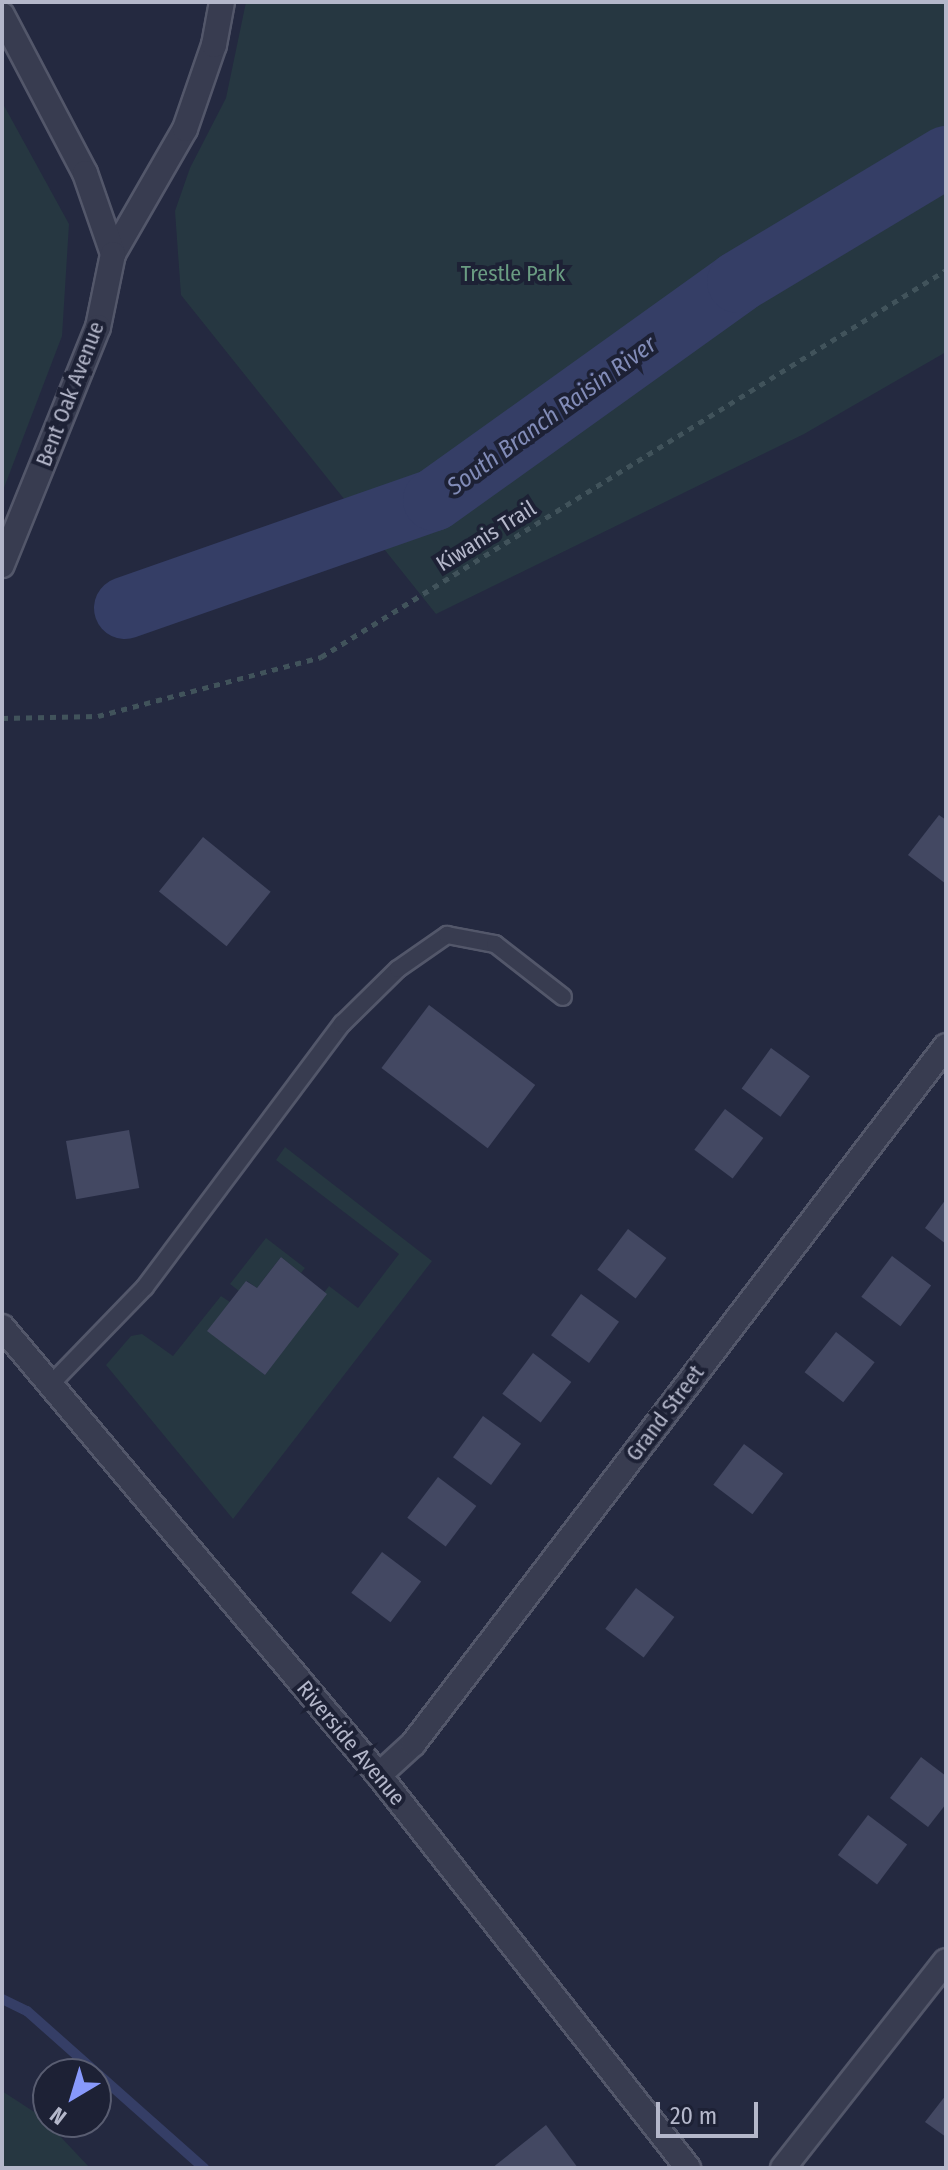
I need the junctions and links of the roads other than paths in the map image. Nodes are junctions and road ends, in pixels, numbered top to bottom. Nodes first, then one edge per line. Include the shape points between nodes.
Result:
1 (222, 2) edge
2 (2, 15) edge
3 (113, 254) junction
4 (2, 565) edge
5 (563, 997) dead end
6 (946, 1046) edge
7 (2, 1327) edge
8 (50, 1385) junction
9 (379, 1775) junction
10 (946, 1961) edge
11 (688, 2168) edge
12 (783, 2168) edge

1 - 3 street, Bent Oak Avenue via 214,45 185,129
2 - 3 street via 85,173
3 - 4 street, Bent Oak Avenue via 98,327
5 - 8 lane via 495,944 447,935 398,969 342,1024 145,1287
6 - 9 street, Grand Street via 413,1744
7 - 8 street, Riverside Avenue
8 - 9 street, Riverside Avenue
9 - 11 street, Riverside Avenue
10 - 12 street

